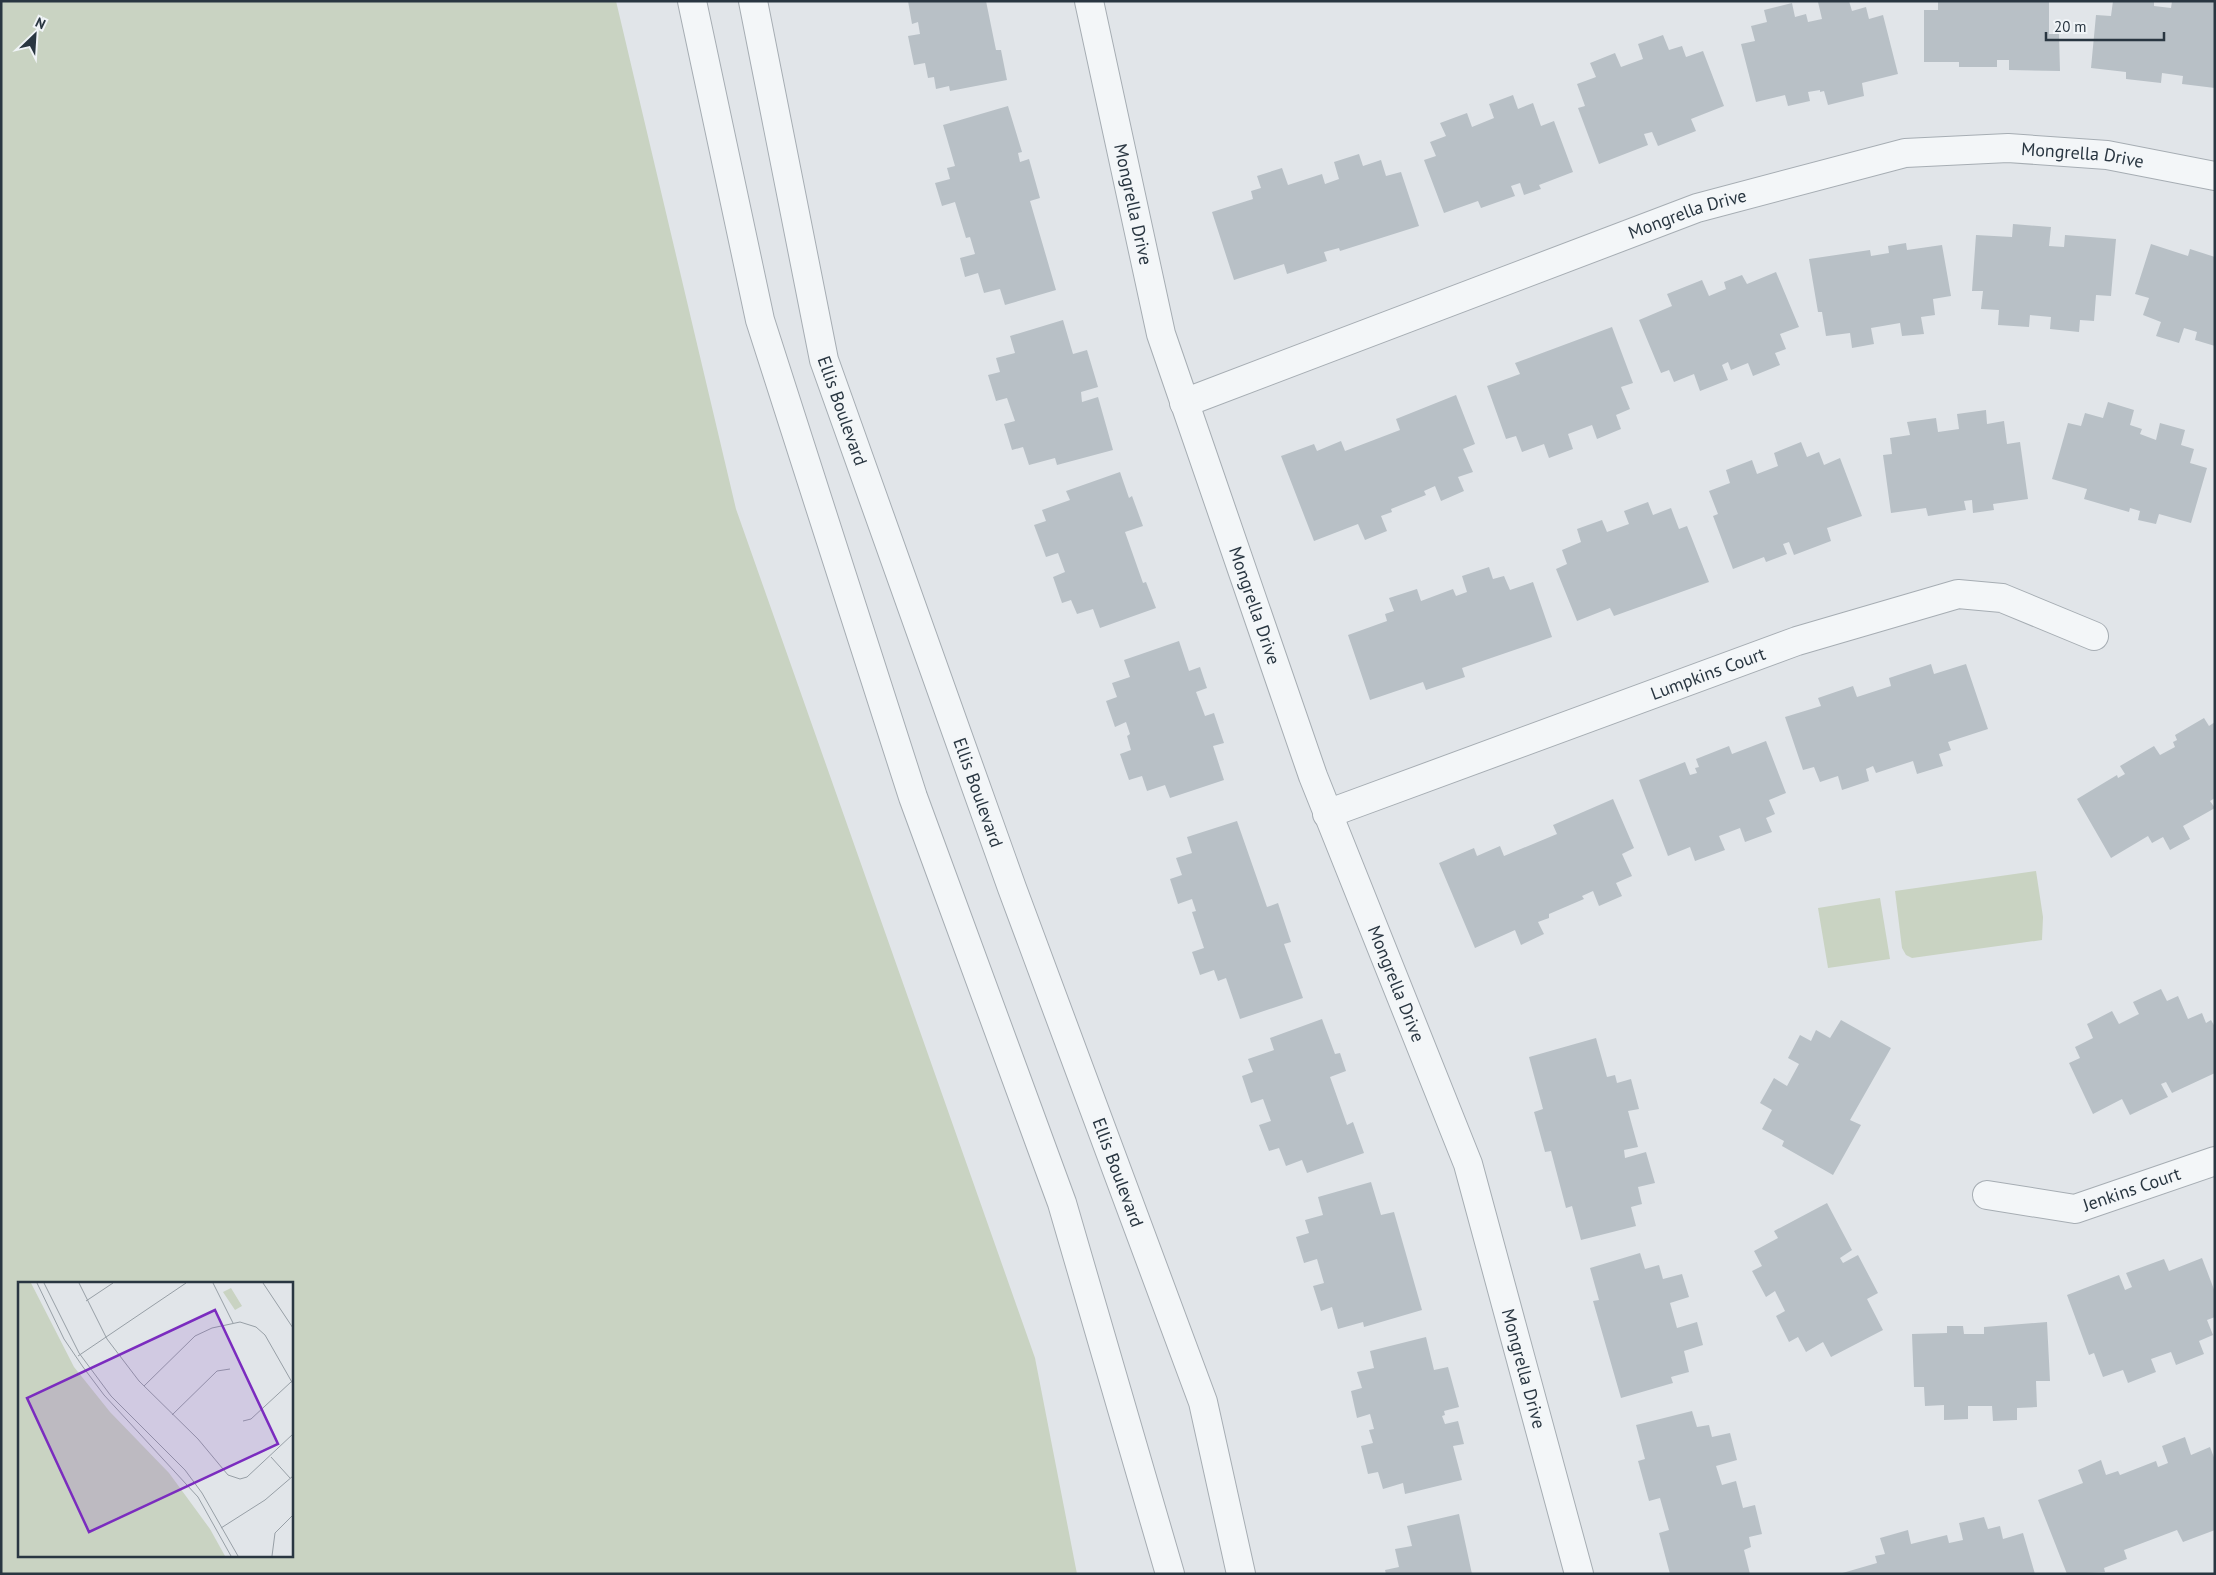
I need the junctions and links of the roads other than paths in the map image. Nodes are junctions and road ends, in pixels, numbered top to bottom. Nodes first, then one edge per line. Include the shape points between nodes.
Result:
1 (692, 1) edge
2 (753, 1) edge
3 (1089, 1) edge
4 (2215, 176) edge
5 (1184, 403) junction
6 (2094, 636) dead end
7 (1328, 814) junction
8 (2215, 1161) edge
9 (1987, 1195) dead end
10 (1170, 1574) edge
11 (1241, 1574) edge
12 (1579, 1574) edge

1 - 10 street via 760,320 913,797 1062,1203
2 - 11 street, Ellis Boulevard via 824,360 1012,888 1203,1402
3 - 5 street, Mongrella Drive via 1161,334
4 - 5 street, Mongrella Drive via 2107,155 2008,148 1906,153 1697,208
5 - 7 street, Mongrella Drive
6 - 7 street, Lumpkins Court via 2002,598 1958,594 1797,641
7 - 12 street, Mongrella Drive via 1468,1164
8 - 9 street, Jenkins Court via 2075,1209

